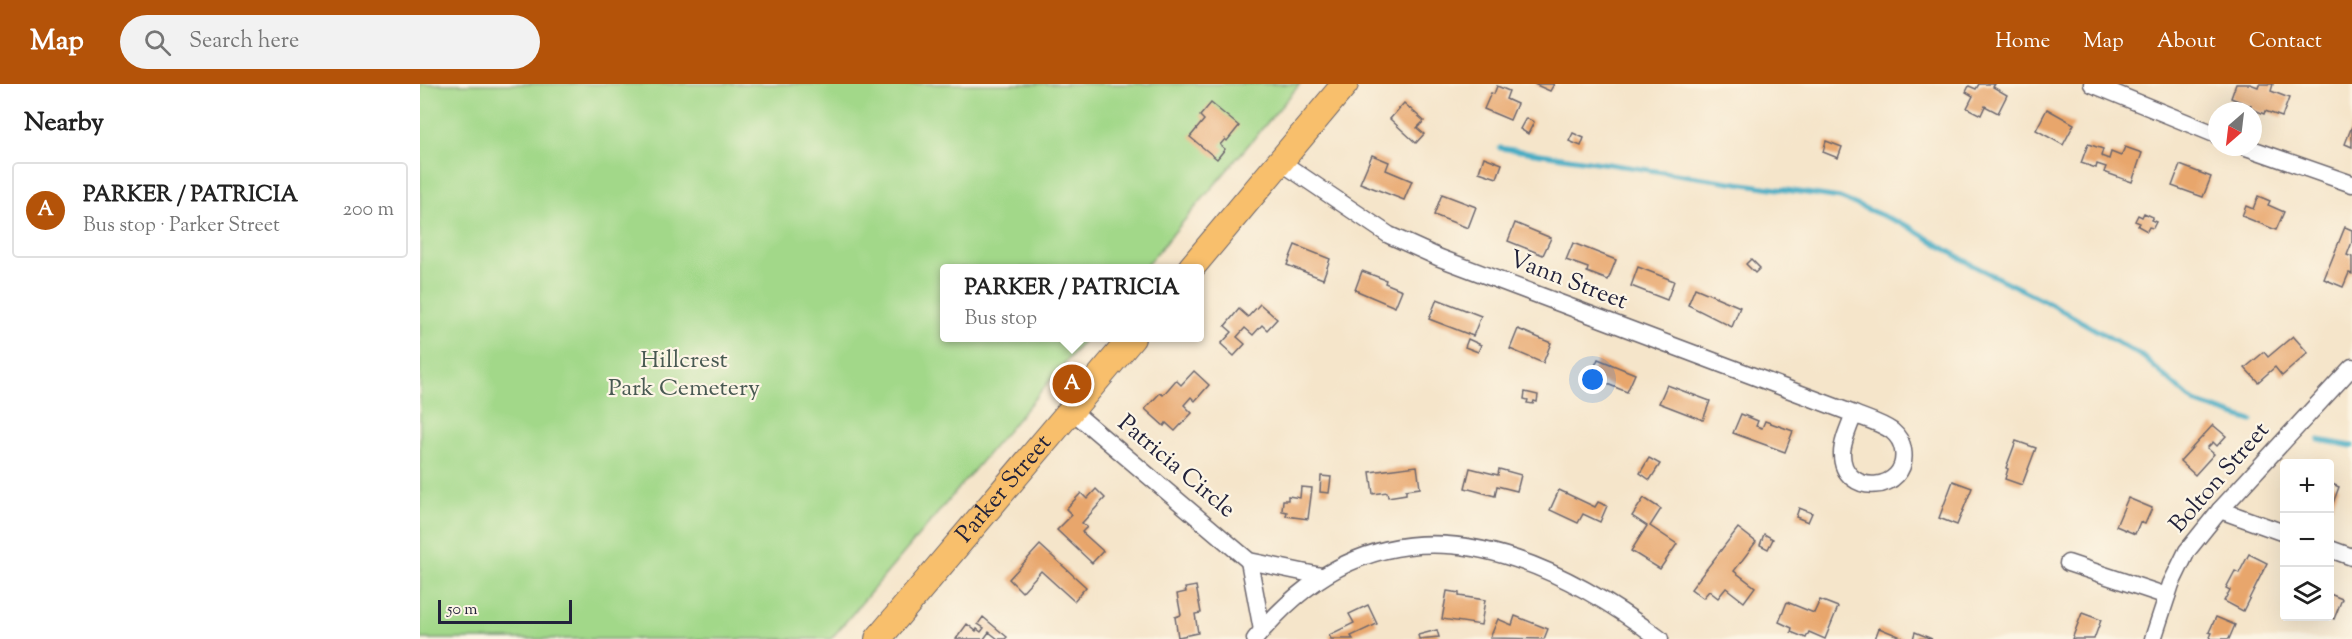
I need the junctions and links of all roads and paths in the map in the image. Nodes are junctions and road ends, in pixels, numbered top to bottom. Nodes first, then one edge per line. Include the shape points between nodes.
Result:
1 (1345, 84) edge
2 (2092, 84) edge
3 (2208, 132) edge
4 (2262, 153) edge
5 (1281, 162) junction
6 (2352, 184) edge
7 (1194, 264) edge
8 (1129, 342) edge
9 (2352, 367) edge
10 (1071, 410) junction
11 (1854, 414) junction
12 (2220, 510) junction
13 (2280, 532) edge
14 (2334, 550) edge
15 (2352, 557) edge
16 (1249, 561) junction
17 (2068, 563) dead end
18 (1321, 576) junction
19 (2167, 596) junction
20 (1258, 635) edge
21 (878, 639) edge
22 (1659, 639) edge
23 (2153, 639) edge

1 - 5 main road
2 - 3 street
4 - 6 street
5 - 7 main road
5 - 11 street, Vann Street via 1389,236
8 - 10 main road, Parker Street
9 - 12 street, Bolton Street
10 - 16 street, Patricia Circle
10 - 21 main road, Parker Street
11 - 11 street, Vann Street via 1842,451 1844,467 1858,482 1884,484 1893,479 1902,465 1902,443 1887,427
12 - 13 street
12 - 19 street, Bolton Street via 2187,551
14 - 15 street
16 - 18 street, Patricia Circle
16 - 20 street
17 - 19 street
18 - 20 street via 1291,599
18 - 22 street via 1356,558 1401,546 1451,543 1474,547 1522,561 1571,582
19 - 23 street, Bolton Street

